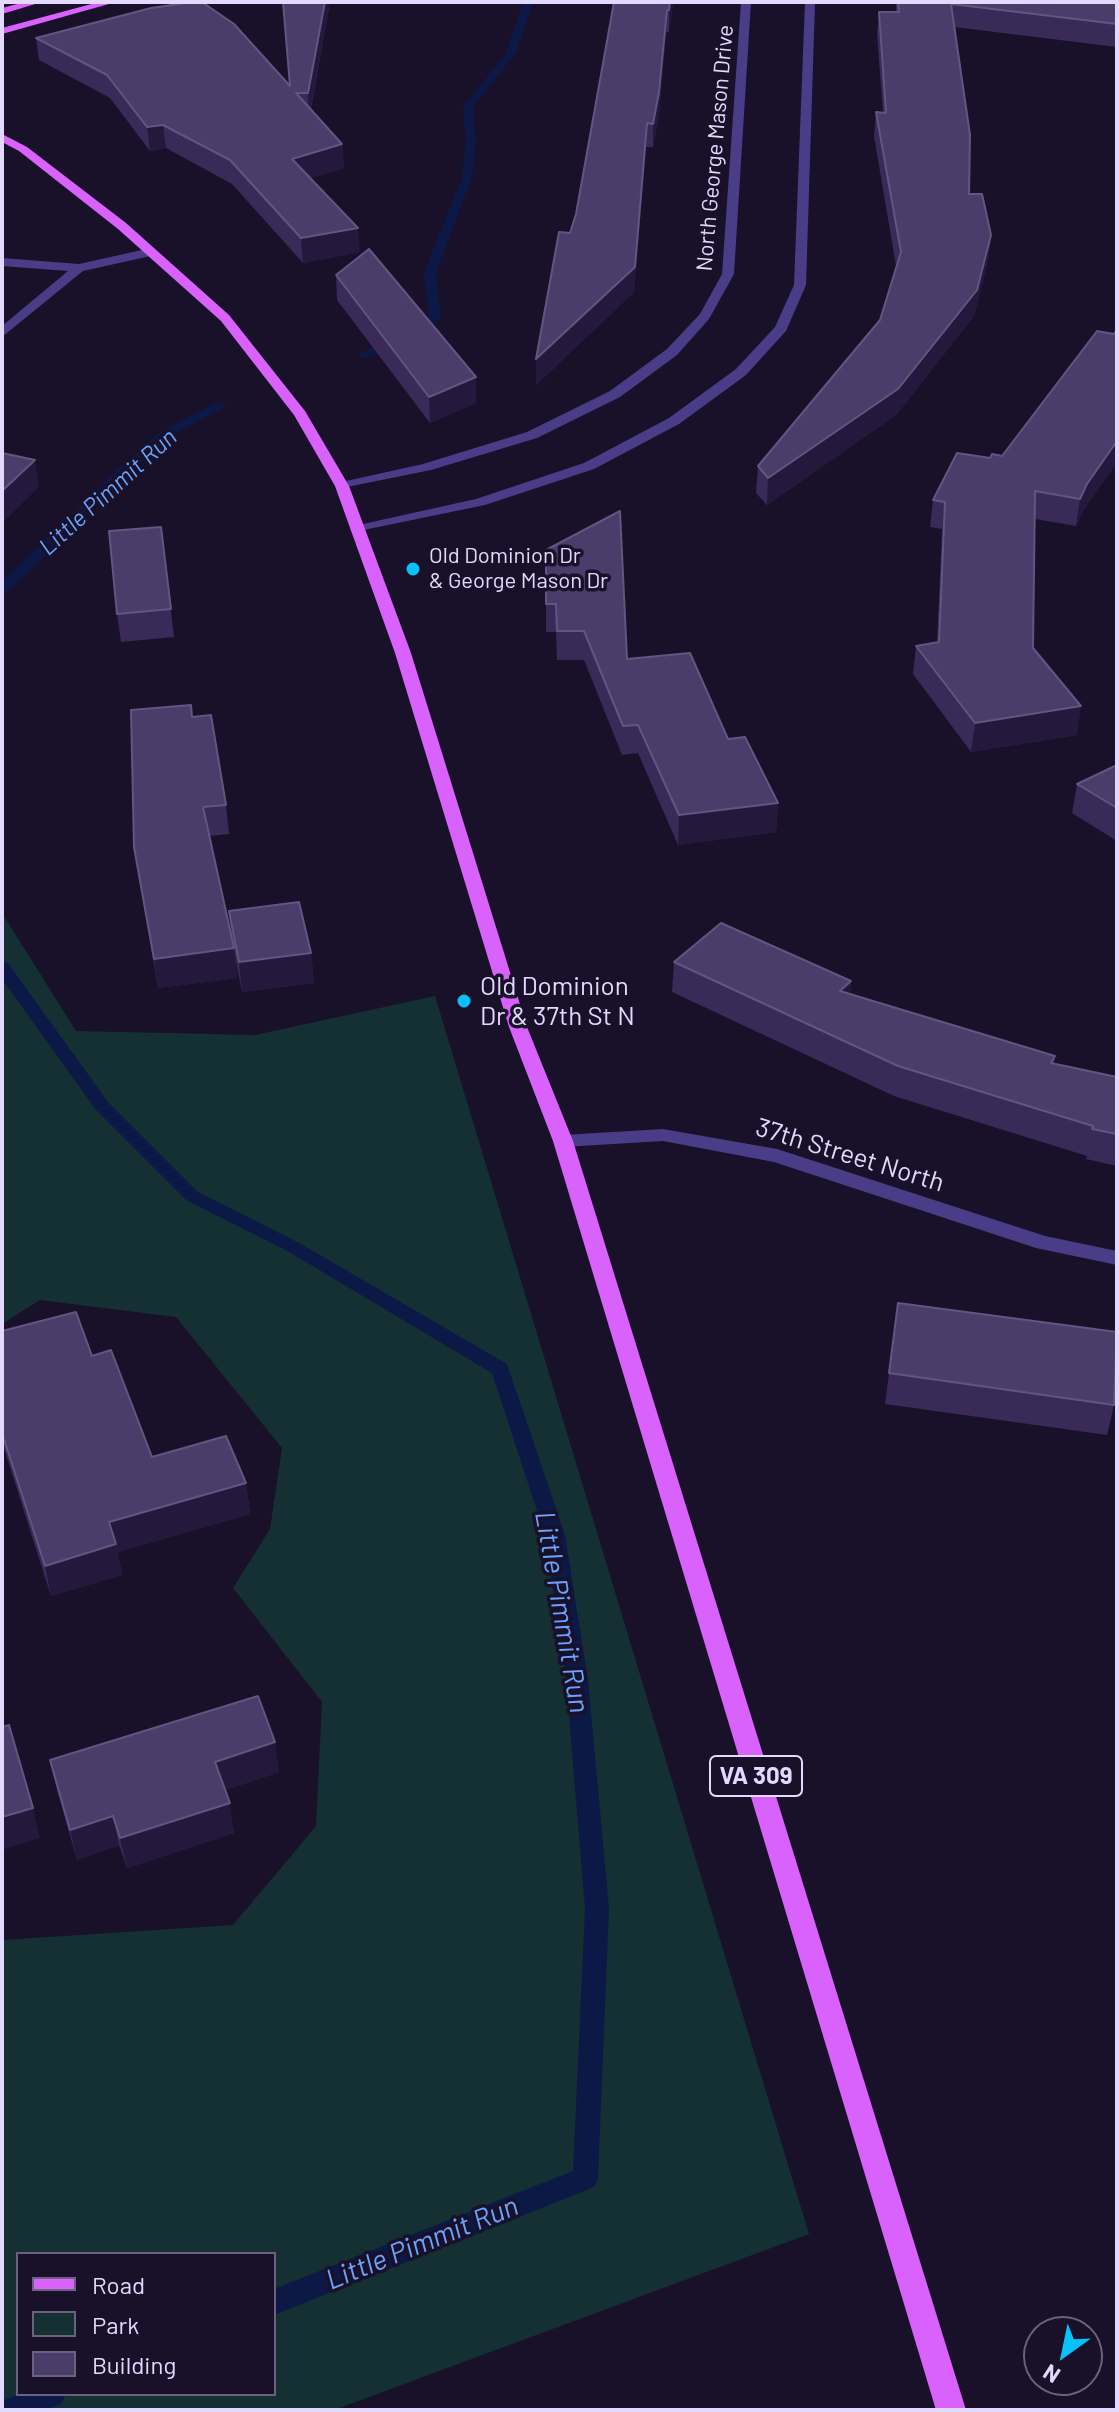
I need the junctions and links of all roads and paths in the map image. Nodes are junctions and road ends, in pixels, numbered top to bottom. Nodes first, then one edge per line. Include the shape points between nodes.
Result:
1 (37, 2) edge
2 (111, 2) edge
3 (746, 2) edge
4 (810, 2) edge
5 (2, 11) edge
6 (2, 31) edge
7 (2, 137) edge
8 (151, 252) junction
9 (2, 262) edge
10 (79, 268) junction
11 (2, 333) edge
12 (342, 486) junction
13 (359, 529) junction
14 (563, 1141) junction
15 (1117, 1258) edge
16 (951, 2410) edge

1 - 5 main road
2 - 6 main road
3 - 12 street, North George Mason Drive via 728,274 705,316 672,352 615,394 532,435
4 - 13 street via 800,285 781,328 741,372 686,413 589,466 480,502
7 - 8 main road, VA 309
8 - 10 street
8 - 12 main road, VA 309 via 225,318 300,414
9 - 10 street
10 - 11 street
12 - 13 main road, VA 309
13 - 14 main road, VA 309 via 403,653 518,1027
14 - 15 street, 37th Street North via 663,1135 777,1156 1043,1243
14 - 16 main road, VA 309

